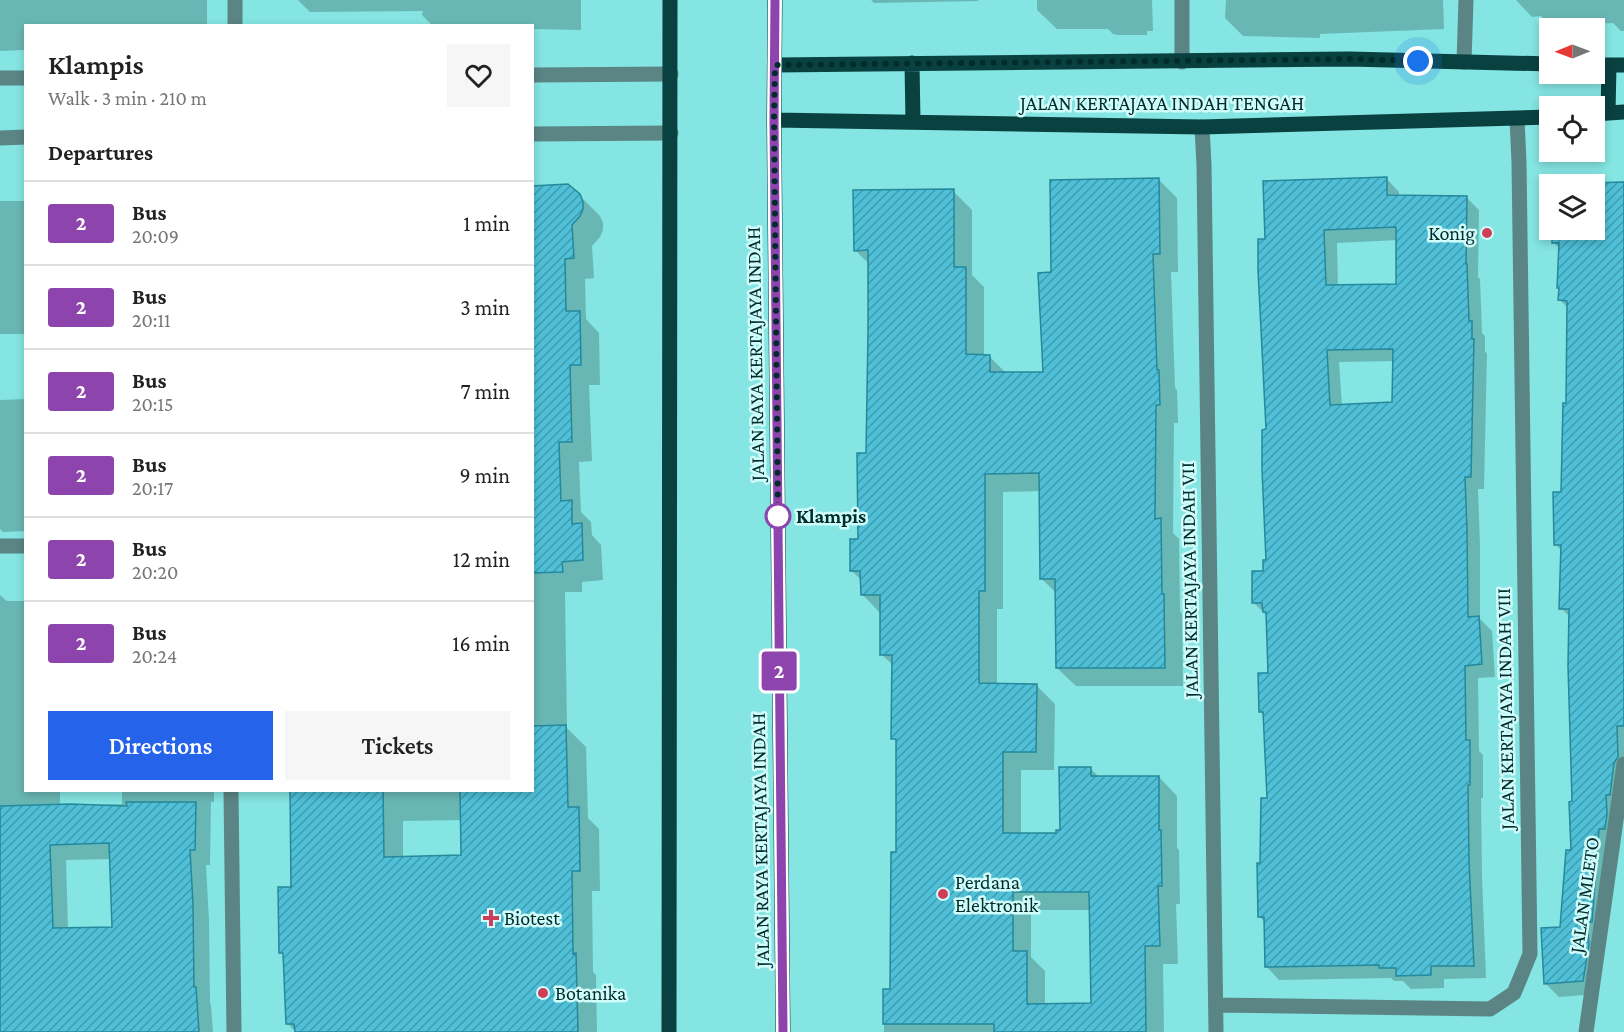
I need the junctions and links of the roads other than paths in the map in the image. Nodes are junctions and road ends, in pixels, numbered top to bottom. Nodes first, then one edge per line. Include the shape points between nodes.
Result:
1 (235, 0) edge
2 (670, 0) edge
3 (775, 0) edge
4 (1182, 0) edge
5 (1466, 0) edge
6 (235, 24) edge
7 (1182, 62) junction
8 (1464, 62) junction
9 (912, 63) junction
10 (1539, 64) edge
11 (775, 65) junction
12 (1609, 65) edge
13 (671, 74) junction
14 (534, 75) edge
15 (0, 78) edge
16 (24, 78) edge
17 (1609, 113) edge
18 (1539, 118) edge
19 (1517, 119) junction
20 (774, 120) junction
21 (913, 122) junction
22 (1202, 127) junction
23 (671, 133) junction
24 (534, 134) edge
25 (24, 137) edge
26 (0, 138) edge
27 (0, 546) edge
28 (24, 546) edge
29 (1624, 764) edge
30 (231, 792) edge
31 (1216, 1005) junction
32 (234, 1032) edge
33 (669, 1032) edge
34 (783, 1032) edge
35 (1216, 1032) edge
36 (1586, 1032) edge

1 - 6 street
2 - 13 main road
3 - 11 main road, JALAN RAYA KERTAJAYA INDAH
4 - 7 street
5 - 8 street
7 - 8 main road, JALAN KERTAJAYA INDAH TENGAH
7 - 9 main road, JALAN KERTAJAYA INDAH TENGAH
8 - 10 main road, JALAN KERTAJAYA INDAH TENGAH
9 - 11 main road, JALAN KERTAJAYA INDAH TENGAH
9 - 21 main road
11 - 20 main road, JALAN RAYA KERTAJAYA INDAH
12 - 17 main road
13 - 14 street
13 - 23 main road
15 - 16 street
18 - 19 main road, JALAN KERTAJAYA INDAH TENGAH
19 - 22 main road, JALAN KERTAJAYA INDAH TENGAH
19 - 31 street, JALAN KERTAJAYA INDAH VIII via 1530,954 1514,993 1490,1009
20 - 21 main road, JALAN KERTAJAYA INDAH TENGAH
20 - 34 main road, JALAN RAYA KERTAJAYA INDAH
21 - 22 main road, JALAN KERTAJAYA INDAH TENGAH
22 - 31 street, JALAN KERTAJAYA INDAH VII
23 - 24 street
23 - 33 main road
25 - 26 street
27 - 28 street
29 - 36 street, JALAN MLETO
30 - 32 street
31 - 35 street, JALAN KERTAJAYA INDAH VII

